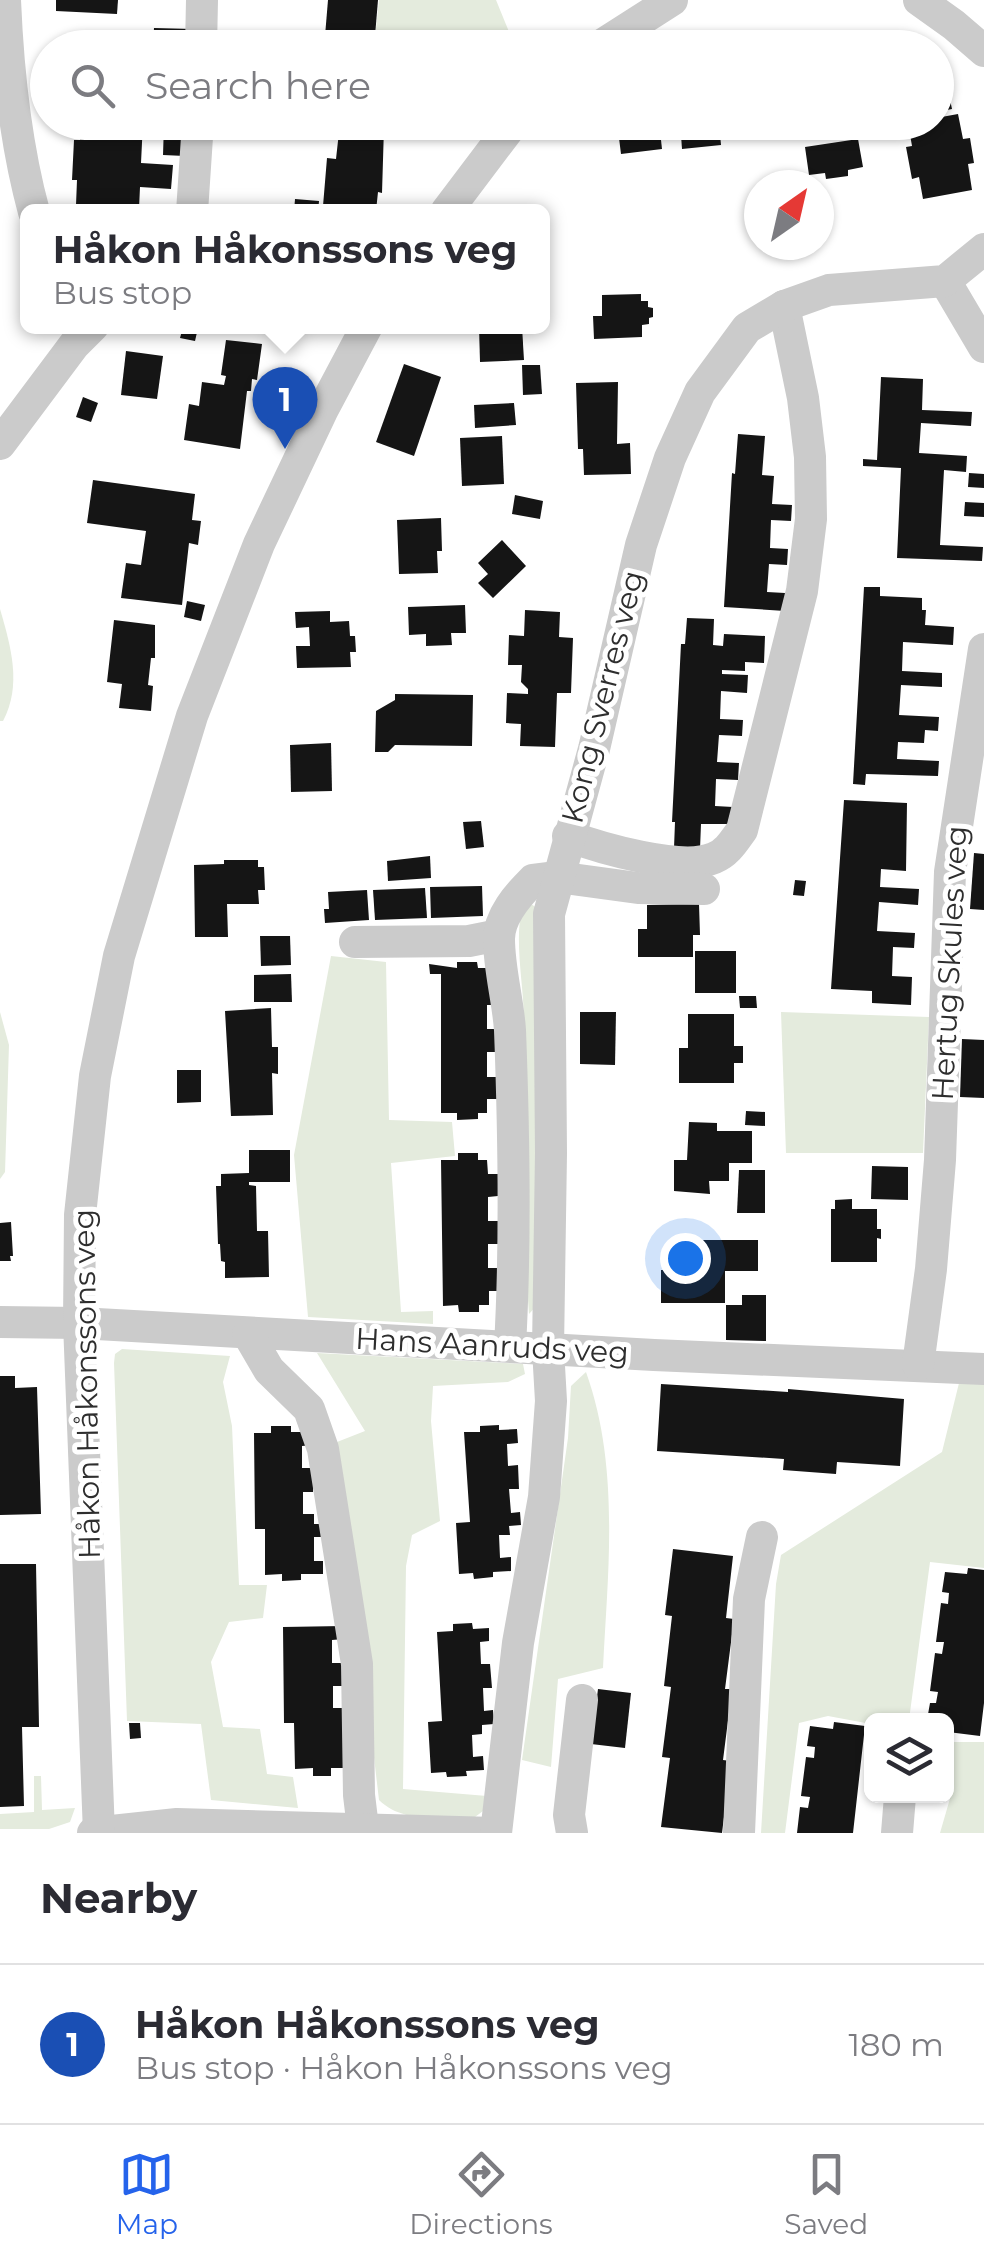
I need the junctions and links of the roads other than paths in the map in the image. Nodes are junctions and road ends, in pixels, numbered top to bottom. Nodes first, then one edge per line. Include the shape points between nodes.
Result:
1 (5, 0) edge
2 (202, 0) edge
3 (672, 0) edge
4 (919, 0) edge
5 (201, 30) edge
6 (620, 30) edge
7 (984, 52) edge
8 (197, 140) edge
9 (500, 140) edge
10 (32, 204) edge
11 (193, 204) edge
12 (452, 204) edge
13 (984, 249) edge
14 (945, 281) junction
15 (784, 306) junction
16 (85, 334) edge
17 (362, 334) edge
18 (984, 348) edge
19 (4, 432) edge
20 (984, 649) edge
21 (568, 836) junction
22 (557, 877) junction
23 (704, 889) dead end
24 (499, 935) junction
25 (354, 942) dead end
26 (0, 1322) edge
27 (80, 1323) junction
28 (248, 1334) junction
29 (510, 1346) junction
30 (548, 1349) junction
31 (918, 1364) junction
32 (984, 1370) edge
33 (762, 1538) dead end
34 (582, 1700) dead end
35 (899, 1803) edge
36 (363, 1828) junction
37 (97, 1833) edge
38 (495, 1833) edge
39 (572, 1833) edge
40 (739, 1833) edge
41 (897, 1833) edge

1 - 10 street via 7,58
2 - 5 street
3 - 6 street
4 - 7 street
8 - 11 street
9 - 12 street
13 - 14 street
14 - 15 street, Kong Sverres veg via 829,290
14 - 18 street
15 - 21 street, Kong Sverres veg via 747,328 700,392 670,458 641,544
15 - 21 street via 804,398 811,519 802,591 742,830 730,848 693,862 602,849
16 - 19 street
17 - 27 street, Håkon Håkonssons veg via 259,544 187,731 119,956 95,1076 80,1215
20 - 31 street, Hertug Skules veg via 950,872 940,1160
21 - 22 street, Kong Sverres veg
22 - 23 street
22 - 24 street via 532,880 514,900
22 - 30 street, Kong Sverres veg via 549,914
24 - 25 street
24 - 29 street via 512,1080
26 - 27 street, Hans Aanruds veg
27 - 28 street, Hans Aanruds veg
27 - 37 street, Håkon Håkonssons veg
28 - 29 street, Hans Aanruds veg
28 - 36 street via 268,1370 309,1409 323,1449 357,1664
29 - 30 street, Hans Aanruds veg
30 - 31 street, Hans Aanruds veg
30 - 38 street, Kong Sverres veg via 544,1498
31 - 32 street, Hans Aanruds veg
33 - 40 street via 749,1599
34 - 39 street
35 - 41 street
36 - 37 street via 176,1824
36 - 38 street

